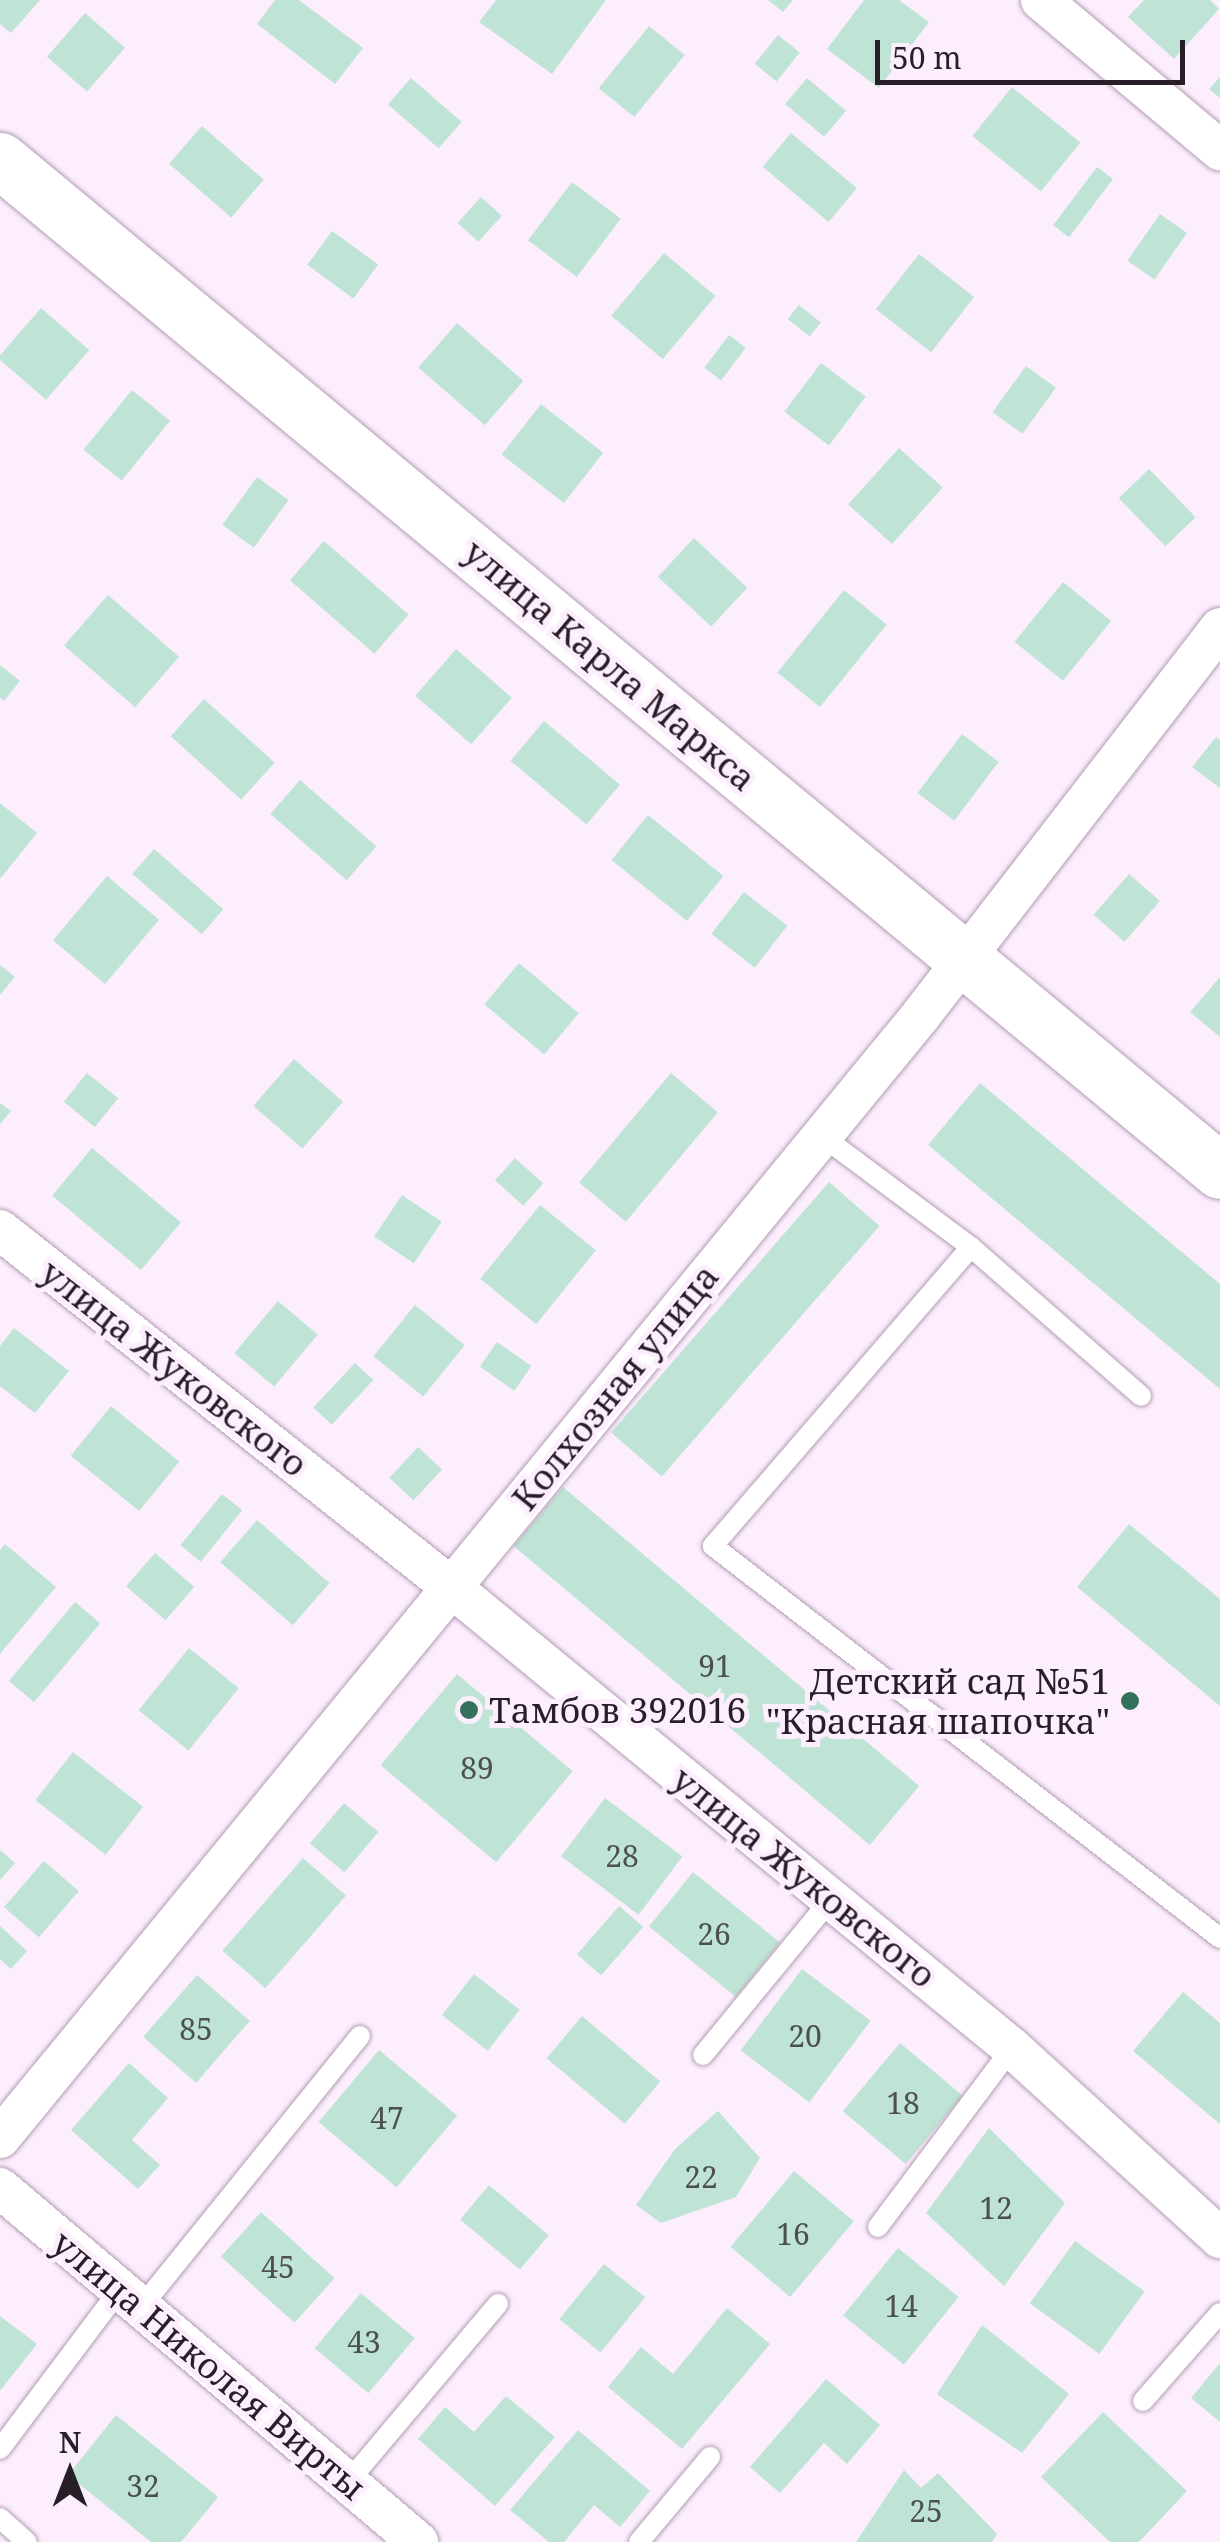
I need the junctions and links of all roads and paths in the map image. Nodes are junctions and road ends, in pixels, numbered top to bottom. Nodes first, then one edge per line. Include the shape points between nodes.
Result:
1 (1040, 0) edge
2 (1220, 150) edge
3 (0, 160) edge
4 (1220, 628) edge
5 (965, 960) junction
6 (822, 1136) junction
7 (1220, 1171) edge
8 (0, 1230) edge
9 (971, 1247) junction
10 (1141, 1396) dead end
11 (451, 1587) junction
12 (831, 1900) junction
13 (1220, 1938) edge
14 (360, 2036) dead end
15 (1012, 2048) junction
16 (703, 2055) dead end
17 (0, 2138) edge
18 (0, 2188) edge
19 (878, 2227) dead end
20 (1220, 2238) edge
21 (132, 2298) junction
22 (498, 2304) dead end
23 (1220, 2312) edge
24 (1142, 2400) dead end
25 (0, 2449) edge
26 (710, 2457) dead end
27 (348, 2482) junction
28 (0, 2518) edge
29 (27, 2542) edge
30 (418, 2542) edge
31 (639, 2542) edge

1 - 2 street
3 - 5 main road, улица Карла Маркса
4 - 5 street, Колхозная улица
5 - 6 street, Колхозная улица
5 - 7 main road, улица Карла Маркса
6 - 9 lane
6 - 11 street, Колхозная улица
8 - 11 street, улица Жуковского
9 - 10 lane
9 - 13 lane via 713,1546
11 - 12 street, улица Жуковского
11 - 17 street, Колхозная улица
12 - 15 street, улица Жуковского
12 - 16 lane
14 - 21 lane
15 - 19 lane
15 - 20 street, улица Жуковского
18 - 21 street, улица Николая Вирты
21 - 25 lane
21 - 27 street, улица Николая Вирты
22 - 27 lane
23 - 24 lane
26 - 31 lane
27 - 30 street, улица Николая Вирты
28 - 29 lane

